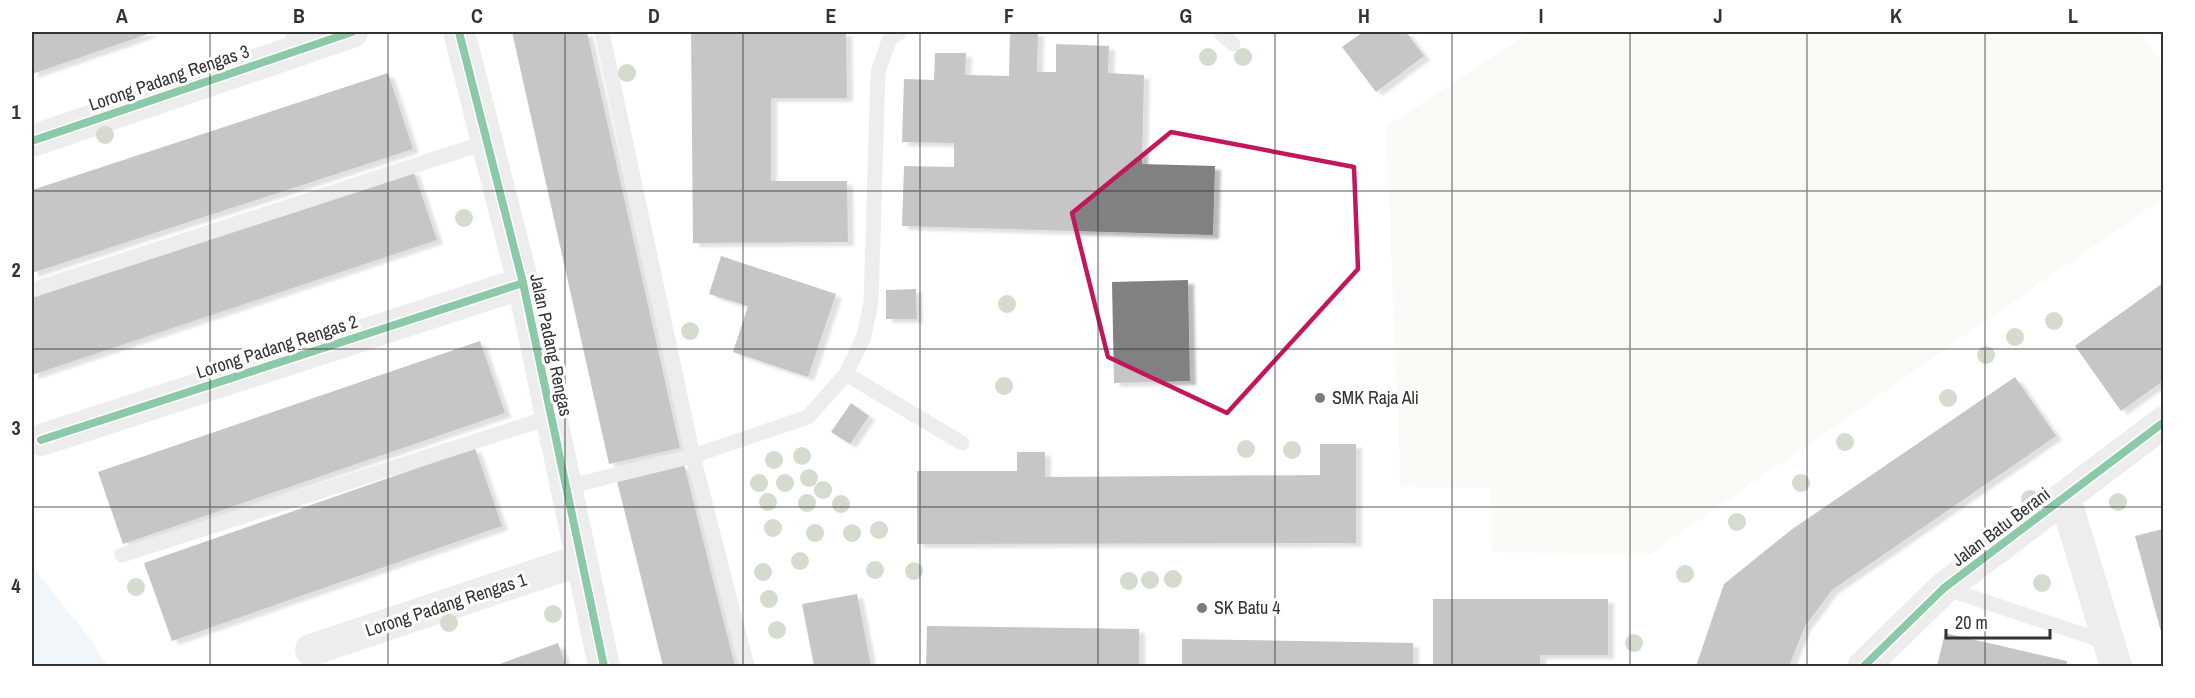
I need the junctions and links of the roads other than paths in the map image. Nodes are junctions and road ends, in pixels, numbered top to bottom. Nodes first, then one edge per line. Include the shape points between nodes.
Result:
1 (352, 32) edge
2 (459, 32) edge
3 (602, 32) edge
4 (900, 32) edge
5 (1220, 32) edge
6 (295, 40) edge
7 (1233, 44) dead end
8 (32, 141) edge
9 (487, 142) junction
10 (523, 283) junction
11 (32, 290) edge
12 (846, 375) junction
13 (551, 417) junction
14 (2163, 422) edge
15 (41, 440) dead end
16 (962, 443) dead end
17 (693, 456) junction
18 (566, 488) junction
19 (2065, 498) junction
20 (122, 555) dead end
21 (581, 560) junction
22 (1944, 588) junction
23 (311, 650) dead end
24 (2113, 655) edge
25 (604, 666) edge
26 (747, 666) edge
27 (1864, 666) edge

1 - 6 street, Lorong Padang Rengas 3
2 - 9 street, Jalan Padang Rengas
3 - 17 lane
4 - 12 lane via 889,40 878,72 871,303 864,336
5 - 7 lane
6 - 8 street, Lorong Padang Rengas 3
9 - 10 street, Jalan Padang Rengas
9 - 11 lane
10 - 13 street, Jalan Padang Rengas
10 - 15 street, Lorong Padang Rengas 2
12 - 16 lane
12 - 17 lane via 808,417
13 - 18 street, Jalan Padang Rengas
13 - 20 lane
14 - 19 street, Jalan Batu Berani
17 - 18 lane
17 - 26 lane
18 - 21 street, Jalan Padang Rengas
19 - 22 street, Jalan Batu Berani
19 - 24 street
21 - 23 street, Lorong Padang Rengas 1
21 - 25 street, Jalan Padang Rengas
22 - 24 lane
22 - 27 street, Jalan Batu Berani

